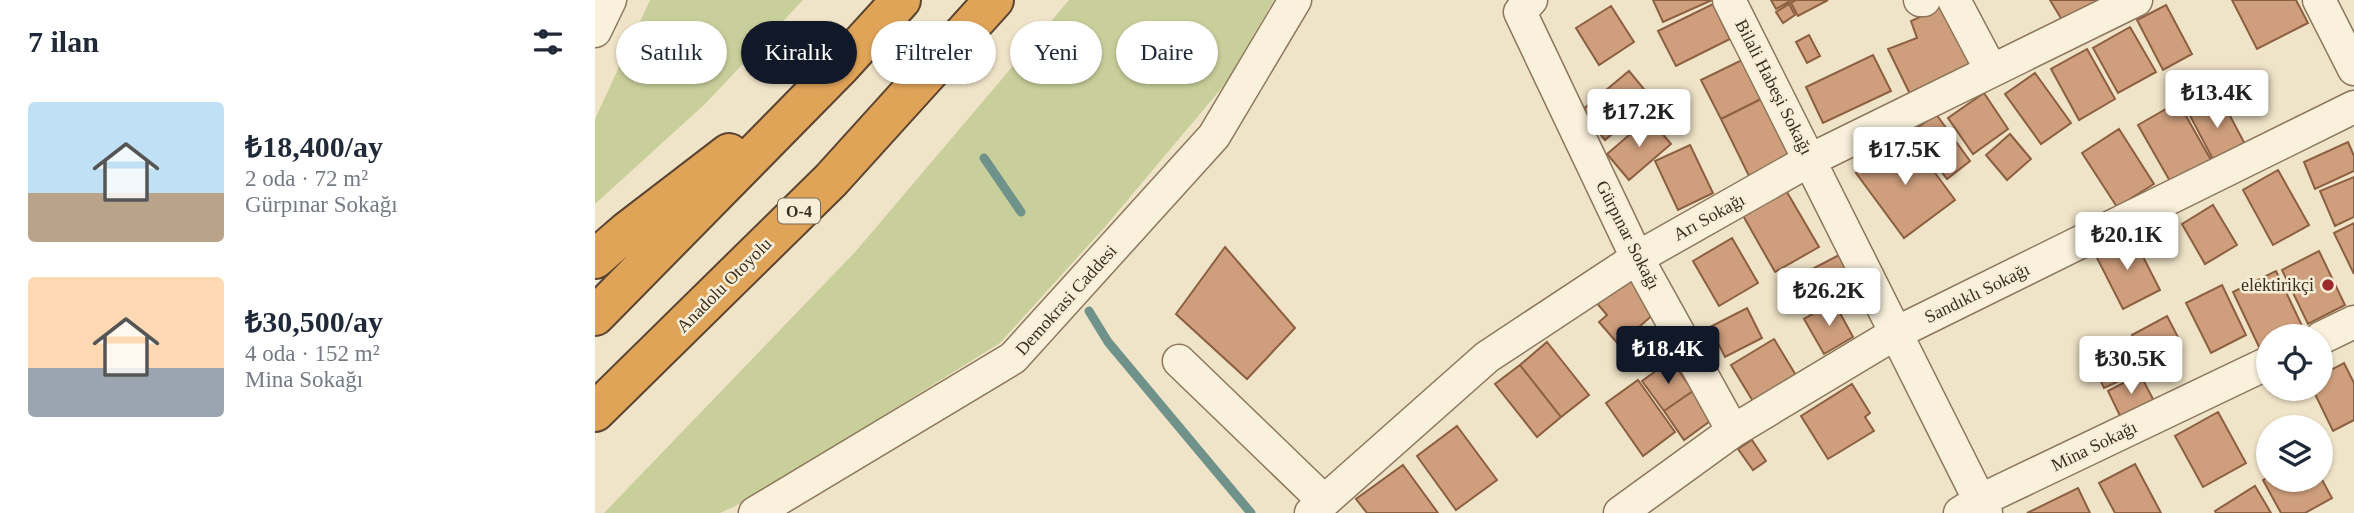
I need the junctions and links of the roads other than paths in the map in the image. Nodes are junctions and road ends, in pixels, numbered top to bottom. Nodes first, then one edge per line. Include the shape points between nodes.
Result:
1 (610, 0) edge
2 (901, 0) edge
3 (993, 0) edge
4 (1296, 0) edge
5 (1531, 0) edge
6 (1729, 0) edge
7 (1954, 0) edge
8 (2136, 0) edge
9 (2319, 0) edge
10 (595, 31) edge
11 (857, 48) edge
12 (1991, 69) junction
13 (2354, 69) edge
14 (818, 84) edge
15 (823, 84) edge
16 (2354, 107) edge
17 (1810, 160) junction
18 (1637, 258) junction
19 (595, 259) edge
20 (595, 316) edge
21 (2354, 322) edge
22 (2333, 332) edge
23 (1896, 333) junction
24 (1179, 361) dead end
25 (2256, 369) edge
26 (595, 412) edge
27 (1733, 431) junction
28 (1317, 507) edge
29 (1975, 509) edge
30 (755, 513) edge
31 (1620, 513) edge

1 - 10 street
2 - 11 highway
3 - 26 highway, Anadolu Otoyolu / O-4 via 831,180
4 - 30 street, Demokrasi Caddesi via 1215,136 1013,358
5 - 18 street, Gürpınar Sokağı via 1520,12
6 - 17 street, Bilali Habeşi Sokağı
7 - 12 street
8 - 12 street, Arı Sokağı
9 - 13 street
12 - 17 street, Arı Sokağı
14 - 19 highway
15 - 20 highway
16 - 23 street, Sandıklı Sokağı
17 - 18 street, Arı Sokağı
17 - 23 street, Bilali Habeşi Sokağı
18 - 27 street, Gürpınar Sokağı
18 - 28 street, Arı Sokağı via 1487,357
21 - 22 street
23 - 27 street, Sandıklı Sokağı
23 - 29 street, Bilali Habeşi Sokağı
24 - 28 street, Arı Sokağı
25 - 29 street, Mina Sokağı
27 - 31 street, Sandıklı Sokağı

